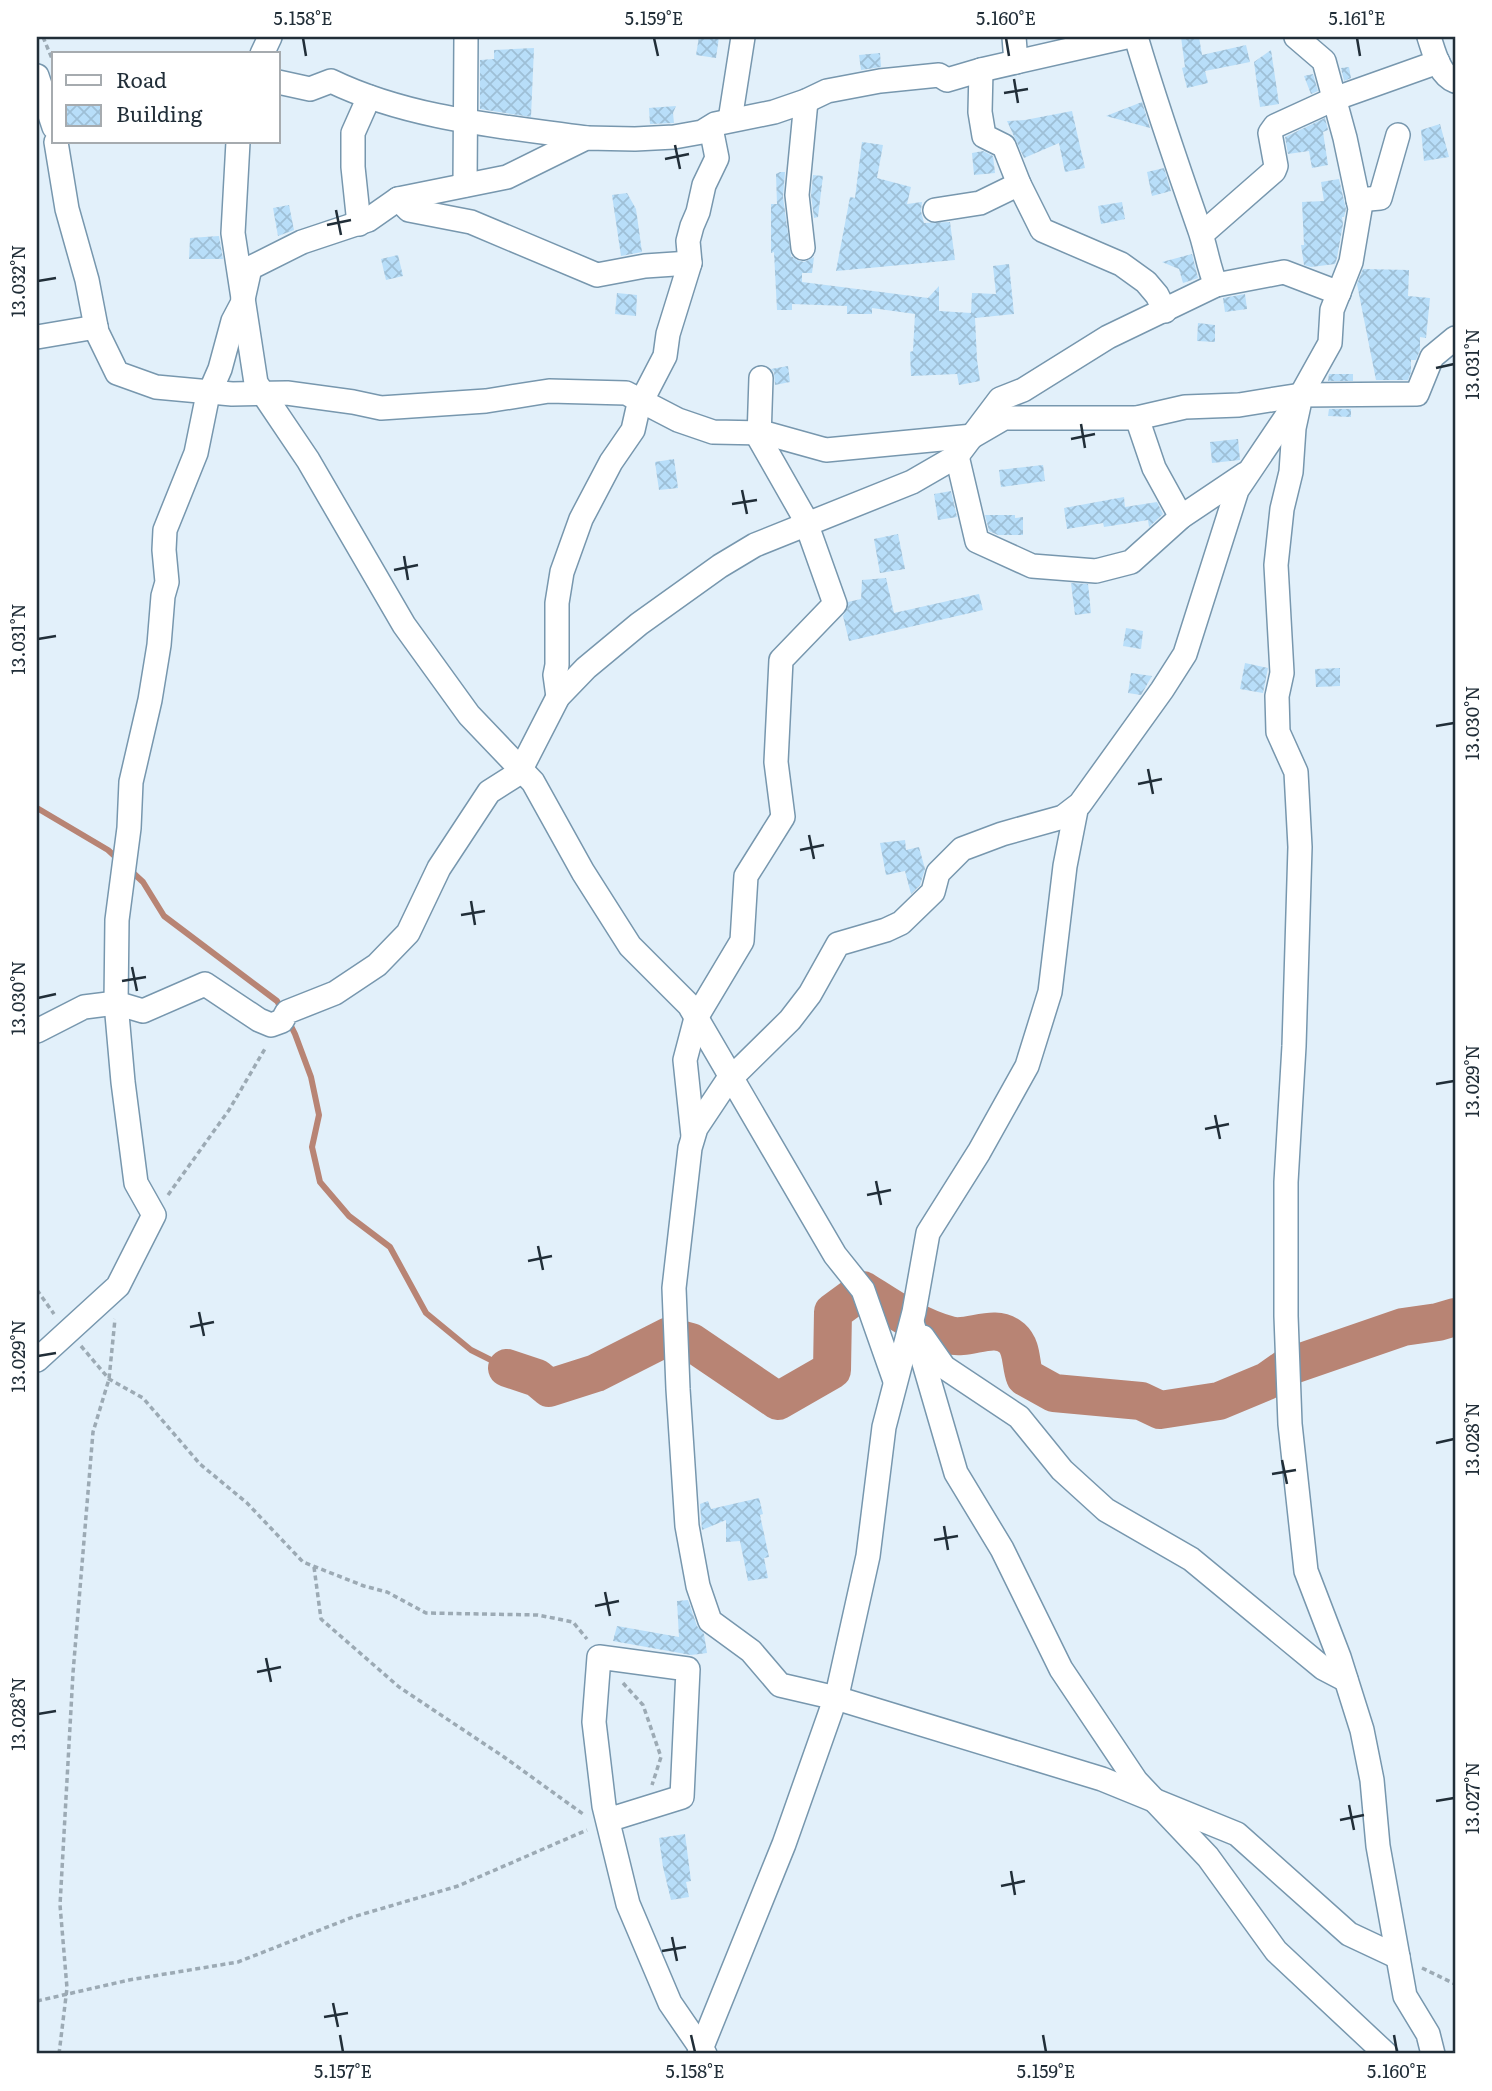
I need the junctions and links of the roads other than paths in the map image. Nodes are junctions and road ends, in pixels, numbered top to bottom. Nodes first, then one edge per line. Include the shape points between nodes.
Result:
1 (466, 37) edge
2 (743, 37) edge
3 (1013, 37) edge
4 (1126, 37) edge
5 (1136, 37) edge
6 (1429, 37) edge
7 (1300, 39) edge
8 (1016, 62) junction
9 (981, 70) junction
10 (1446, 72) edge
11 (37, 76) edge
12 (280, 82) edge
13 (369, 97) junction
14 (1334, 99) junction
15 (1455, 101) edge
16 (807, 102) junction
17 (52, 121) edge
18 (466, 121) junction
19 (721, 124) junction
20 (1398, 135) dead end
21 (586, 138) junction
22 (56, 144) edge
23 (238, 144) edge
24 (1018, 184) junction
25 (465, 185) junction
26 (398, 199) junction
27 (1358, 200) junction
28 (935, 210) dead end
29 (359, 224) junction
30 (1202, 234) junction
31 (803, 248) dead end
32 (690, 263) junction
33 (1216, 285) junction
34 (1339, 293) junction
35 (242, 304) junction
36 (1165, 311) junction
37 (96, 327) junction
38 (37, 337) edge
39 (1455, 338) edge
40 (761, 378) dead end
41 (209, 392) junction
42 (263, 394) junction
43 (1301, 395) junction
44 (642, 401) junction
45 (1137, 418) junction
46 (759, 433) junction
47 (973, 436) junction
48 (957, 456) junction
49 (1248, 473) junction
50 (1181, 517) junction
51 (807, 525) junction
52 (558, 697) junction
53 (522, 770) junction
54 (1076, 810) junction
55 (116, 1003) junction
56 (696, 1018) junction
57 (37, 1031) edge
58 (731, 1078) junction
59 (693, 1136) junction
60 (912, 1320) junction
61 (37, 1360) edge
62 (895, 1381) junction
63 (1346, 1680) junction
64 (836, 1698) junction
65 (1154, 1800) junction
66 (603, 1823) junction
67 (1398, 1957) junction
68 (702, 2052) edge
69 (1386, 2054) edge
70 (1433, 2054) edge

1 - 18 street
2 - 19 street
3 - 8 street
4 - 8 street
5 - 30 street
6 - 10 street
7 - 14 street via 1324,61
8 - 9 street
9 - 16 street via 947,80 939,75 880,81 827,91
9 - 24 street via 984,136 1004,146
10 - 14 street
10 - 15 street
11 - 17 street
12 - 13 street via 310,89 331,81
13 - 18 street
13 - 29 street via 353,133
14 - 27 street
14 - 30 street via 1275,125 1270,133 1274,171
16 - 19 street
16 - 31 street via 797,195
18 - 21 street
18 - 25 street
19 - 21 street via 674,137
19 - 32 street via 717,158 688,241
20 - 27 street via 1380,198
21 - 25 street via 507,177
22 - 37 street
23 - 35 street via 233,233
24 - 28 street via 980,203
24 - 36 street via 1042,230 1121,264 1146,282
25 - 26 street
26 - 29 street
26 - 32 street via 410,210 471,222 597,275
27 - 34 street via 1351,262
29 - 35 street via 302,242 250,268
30 - 33 street
32 - 44 street via 664,356
33 - 34 street via 1284,272
33 - 36 street
34 - 43 street via 1331,317 1330,343
35 - 41 street
35 - 42 street via 256,383
36 - 47 street via 1108,337 1023,390 1000,399
37 - 38 street
37 - 41 street via 117,373 156,387
39 - 43 street via 1432,356 1418,394
40 - 46 street
41 - 42 street
41 - 55 street via 196,453 165,530 167,582 159,645 131,782 117,920
42 - 44 street via 287,393 381,408 486,401 549,391 626,393
42 - 53 street via 308,460 404,625 469,715
43 - 45 street via 1239,405 1185,407
43 - 49 street
43 - 63 street via 1276,565 1282,673 1278,732 1296,772 1300,847 1286,1182 1287,1379 1306,1571
44 - 46 street via 713,432
44 - 52 street via 633,430 581,519 562,572 557,603
45 - 47 street via 1004,418
45 - 50 street via 1153,468
46 - 47 street via 826,450
46 - 51 street
47 - 48 street
48 - 50 street via 977,541 1032,566 1096,571 1131,562
48 - 51 street via 912,482
49 - 50 street
49 - 54 street via 1237,490 1185,654
51 - 52 street via 755,545 720,566 639,624
51 - 56 street via 835,604 781,660 776,762 783,817 746,876 742,942
52 - 53 street
53 - 55 street via 489,792 439,868 408,933 377,965 335,993 287,1012 282,1021 271,1025 205,984 143,1011
53 - 56 street via 630,946 689,1005
54 - 58 street via 962,849 938,873 933,892 901,923 838,944 797,1011
54 - 60 street via 1050,992 1027,1066 928,1233
55 - 57 street via 84,1007
55 - 61 street via 136,1183 154,1214 118,1286
56 - 58 street
56 - 59 street via 685,1060
58 - 59 street
58 - 62 street via 835,1255 863,1290
59 - 64 street via 674,1288 687,1526 698,1586 710,1621 751,1651 780,1685
60 - 62 street
60 - 63 street via 944,1367 1019,1417 1062,1470 1106,1510 1191,1559 1323,1668
60 - 65 street via 956,1473 1002,1549 1061,1669 1136,1781
62 - 64 street via 884,1427 868,1556
63 - 67 street via 1372,1780 1378,1846
64 - 65 street via 1102,1779
64 - 68 street
65 - 67 street via 1237,1834 1349,1934
65 - 69 street via 1208,1857 1276,1951
66 - 66 street via 594,1722 599,1657 688,1669 682,1797
66 - 68 street via 628,1904 670,2003
67 - 70 street via 1405,1996 1428,2034

